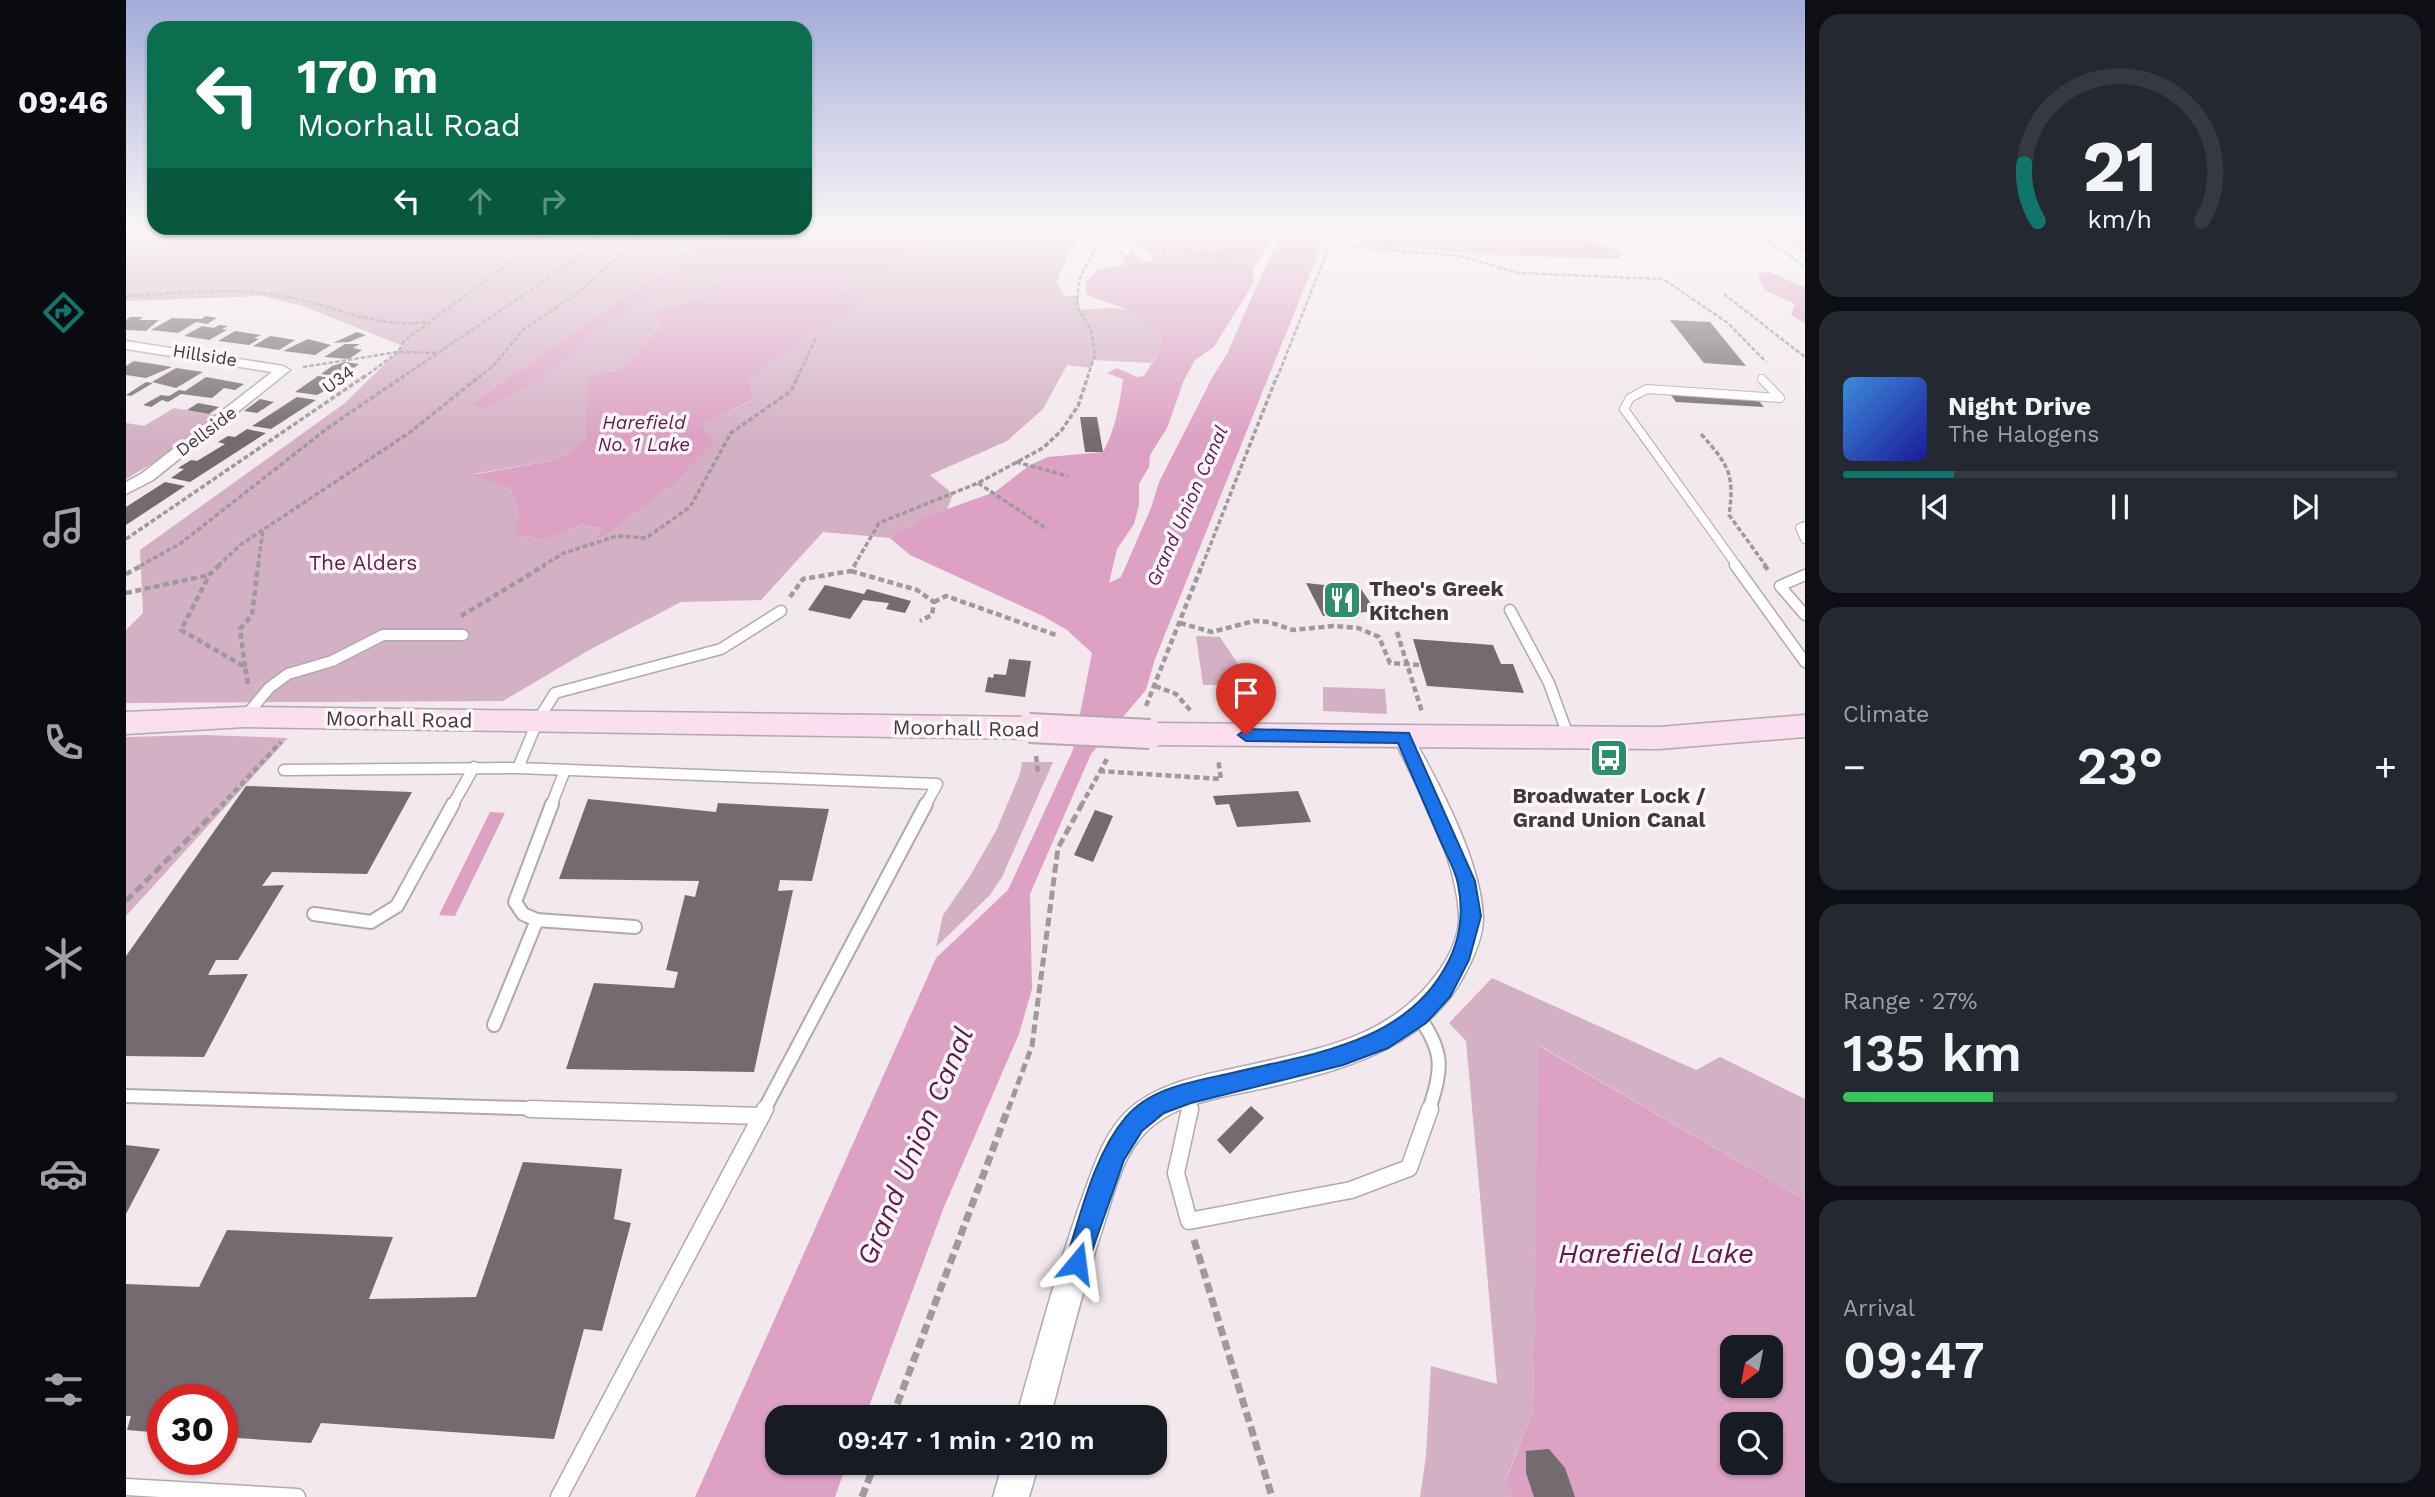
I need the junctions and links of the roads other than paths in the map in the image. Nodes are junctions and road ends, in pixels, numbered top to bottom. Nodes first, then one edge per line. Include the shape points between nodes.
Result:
1 (126, 345) edge
2 (283, 370) joint
3 (1762, 379) dead end
4 (126, 489) edge
5 (1805, 526) edge
6 (1805, 539) edge
7 (1805, 575) edge
8 (1510, 610) dead end
9 (781, 611) road end
10 (1805, 615) edge
11 (463, 635) dead end
12 (1805, 662) edge
13 (249, 711) junction
14 (538, 720) junction
15 (126, 723) edge
16 (1805, 726) edge
17 (1414, 730) junction
18 (1569, 738) junction
19 (474, 767) junction
20 (518, 768) junction
21 (284, 770) dead end
22 (565, 770) junction
23 (314, 914) dead end
24 (537, 919) junction
25 (635, 927) dead end
26 (1419, 1017) junction
27 (494, 1025) dead end
28 (1191, 1093) junction
29 (126, 1096) edge
30 (761, 1116) junction
31 (1037, 1405) edge
32 (1017, 1475) edge
33 (126, 1487) edge
34 (298, 1497) edge
35 (559, 1497) edge
36 (1011, 1497) edge

1 - 2 street, Hillside
2 - 4 street, Dellside
3 - 12 lane via 1780,398 1647,388 1630,398 1624,409
5 - 6 lane via 1800,528
7 - 10 lane via 1780,586
8 - 18 lane via 1549,684
9 - 14 lane via 721,649 555,693
11 - 13 lane via 383,635 332,661 288,674
13 - 14 street, Moorhall Road
13 - 15 street, Moorhall Road
14 - 17 street, Moorhall Road, bridge via 1032,739
14 - 20 lane
16 - 18 street, Moorhall Road via 1659,738
17 - 18 street, Moorhall Road
17 - 26 street via 1466,881 1472,916 1460,960 1443,991
19 - 20 lane
19 - 21 lane
19 - 23 lane via 397,906 371,922
20 - 22 lane
22 - 24 lane via 515,902 523,914
22 - 30 lane via 937,784
24 - 25 lane
24 - 27 lane
26 - 28 street via 1381,1041 1343,1056
26 - 28 lane via 1440,1054 1439,1074 1409,1168 1351,1190 1189,1221 1176,1172
28 - 31 street via 1157,1105 1134,1124 1116,1152 1084,1237
29 - 30 lane
30 - 35 lane
32 - 36 street
33 - 34 lane

